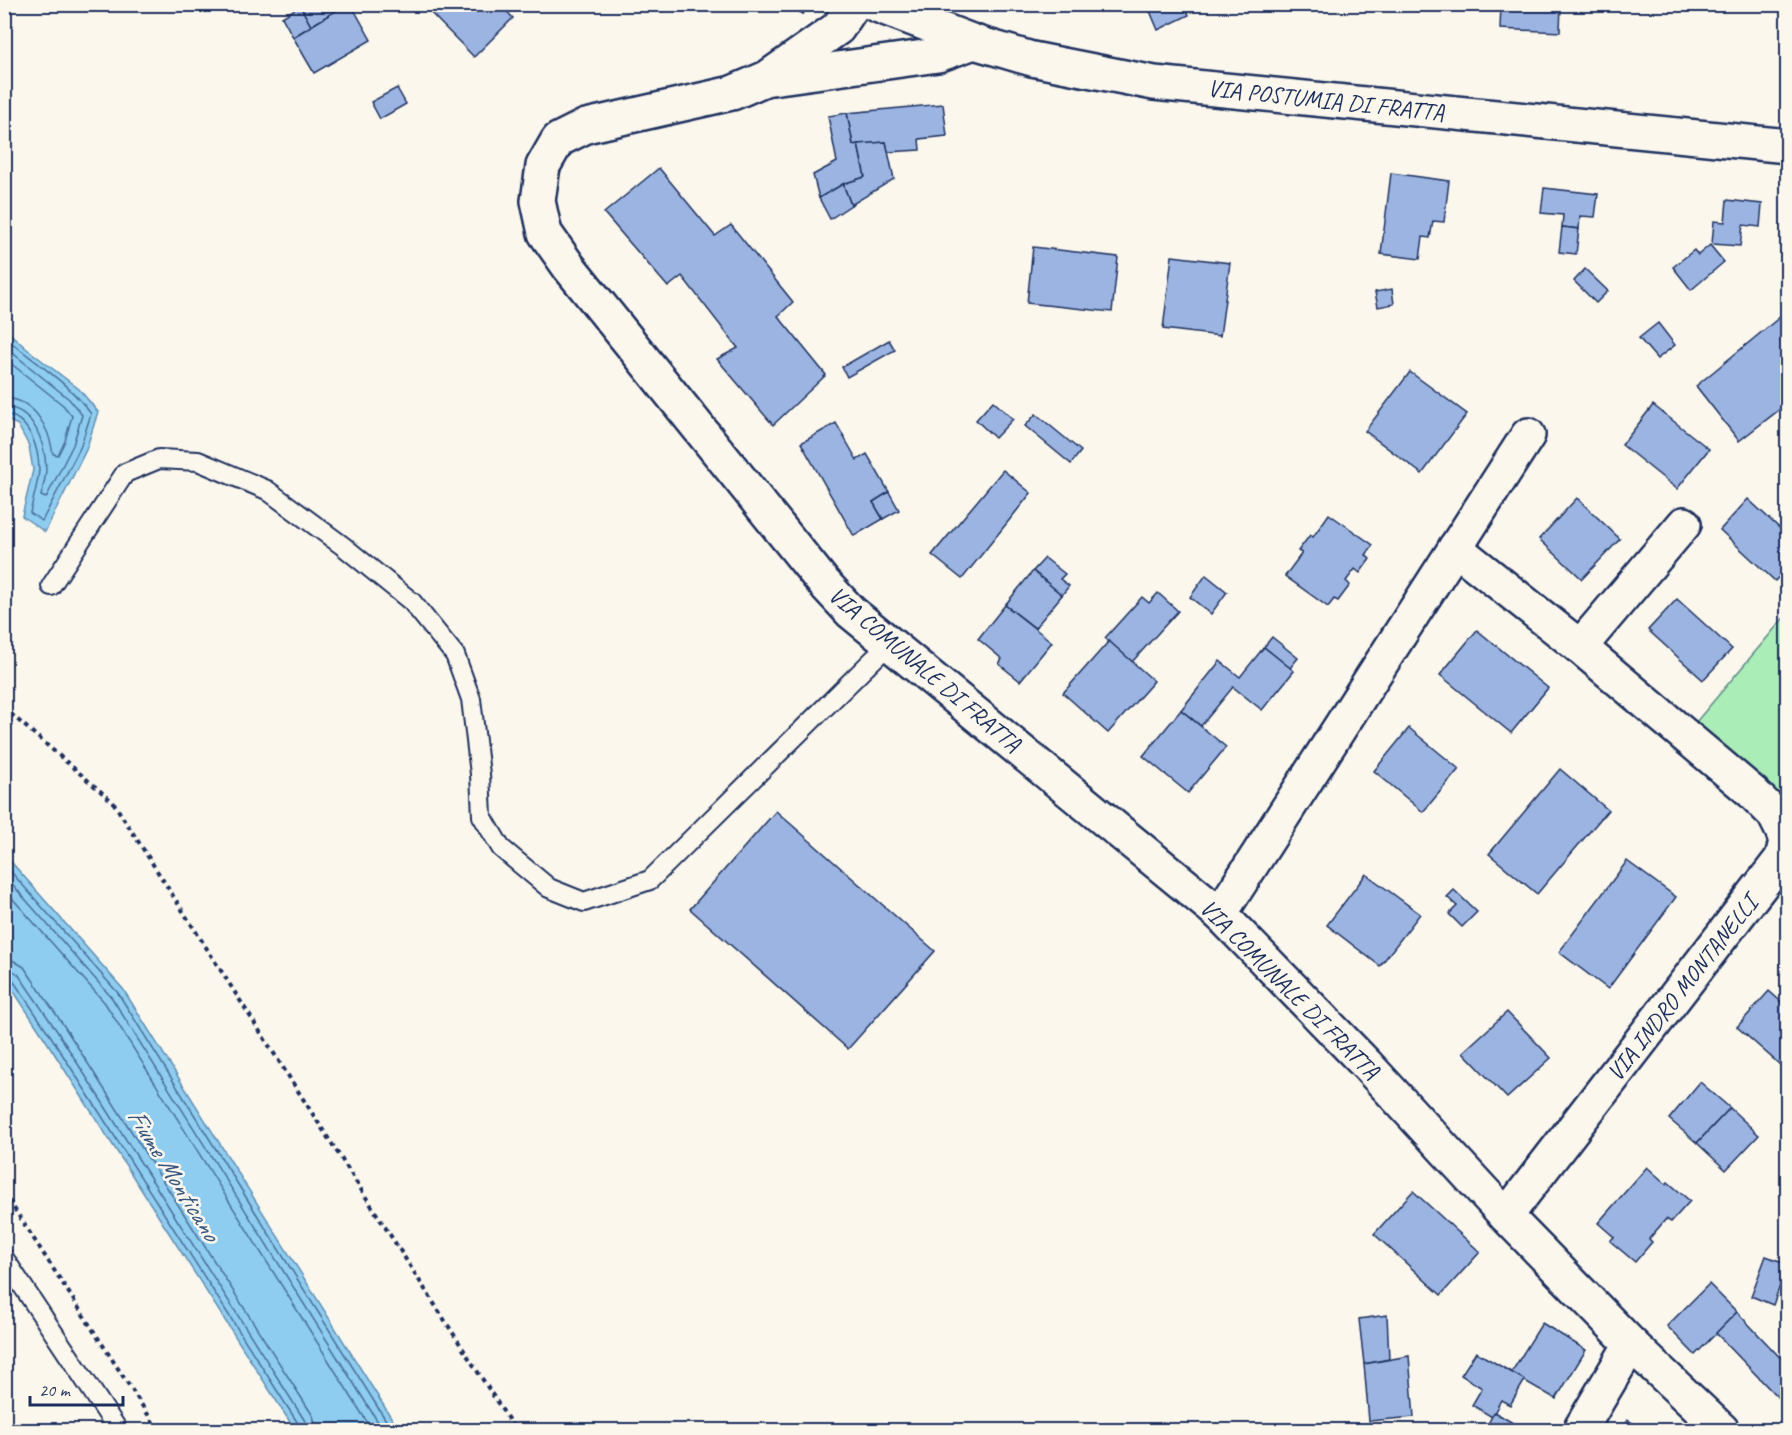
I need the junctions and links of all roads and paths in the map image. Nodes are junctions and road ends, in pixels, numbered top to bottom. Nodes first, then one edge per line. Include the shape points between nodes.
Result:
1 (854, 4) edge
2 (874, 4) edge
3 (974, 42) junction
4 (767, 78) junction
5 (1788, 146) edge
6 (1528, 435) dead end
7 (1684, 524) dead end
8 (1455, 548) junction
9 (51, 586) dead end
10 (890, 643) junction
11 (1580, 647) junction
12 (4, 708) edge
13 (1220, 914) junction
14 (4, 1192) edge
15 (1506, 1216) junction
16 (4, 1258) edge
17 (1631, 1344) junction
18 (118, 1431) edge
19 (158, 1431) edge
20 (516, 1431) edge
21 (1580, 1431) edge
22 (1722, 1431) edge

1 - 4 street, VIA COMUNALE DI FRATTA via 838,28
2 - 3 street, VIA POSTUMIA DI FRATTA
3 - 4 street via 938,55
3 - 5 street, VIA POSTUMIA DI FRATTA via 1032,59 1154,83
4 - 10 street, VIA COMUNALE DI FRATTA via 732,93 585,126 558,140 543,166 540,212 545,233 569,267 823,582 851,612
6 - 8 street
7 - 11 street
8 - 11 street, VIA INDRO MONTANELLI
8 - 13 street
9 - 10 lane via 125,473 159,459 198,461 267,489 412,602 455,655 471,699 482,816 501,848 549,888 584,902 650,880
10 - 13 street, VIA COMUNALE DI FRATTA
11 - 15 street, VIA INDRO MONTANELLI via 1752,792 1774,814 1786,842 1782,858
12 - 20 path via 113,802
13 - 15 street, VIA COMUNALE DI FRATTA
14 - 19 path
15 - 17 street, VIA COMUNALE DI FRATTA
16 - 18 lane
17 - 21 street
17 - 22 street, VIA COMUNALE DI FRATTA

